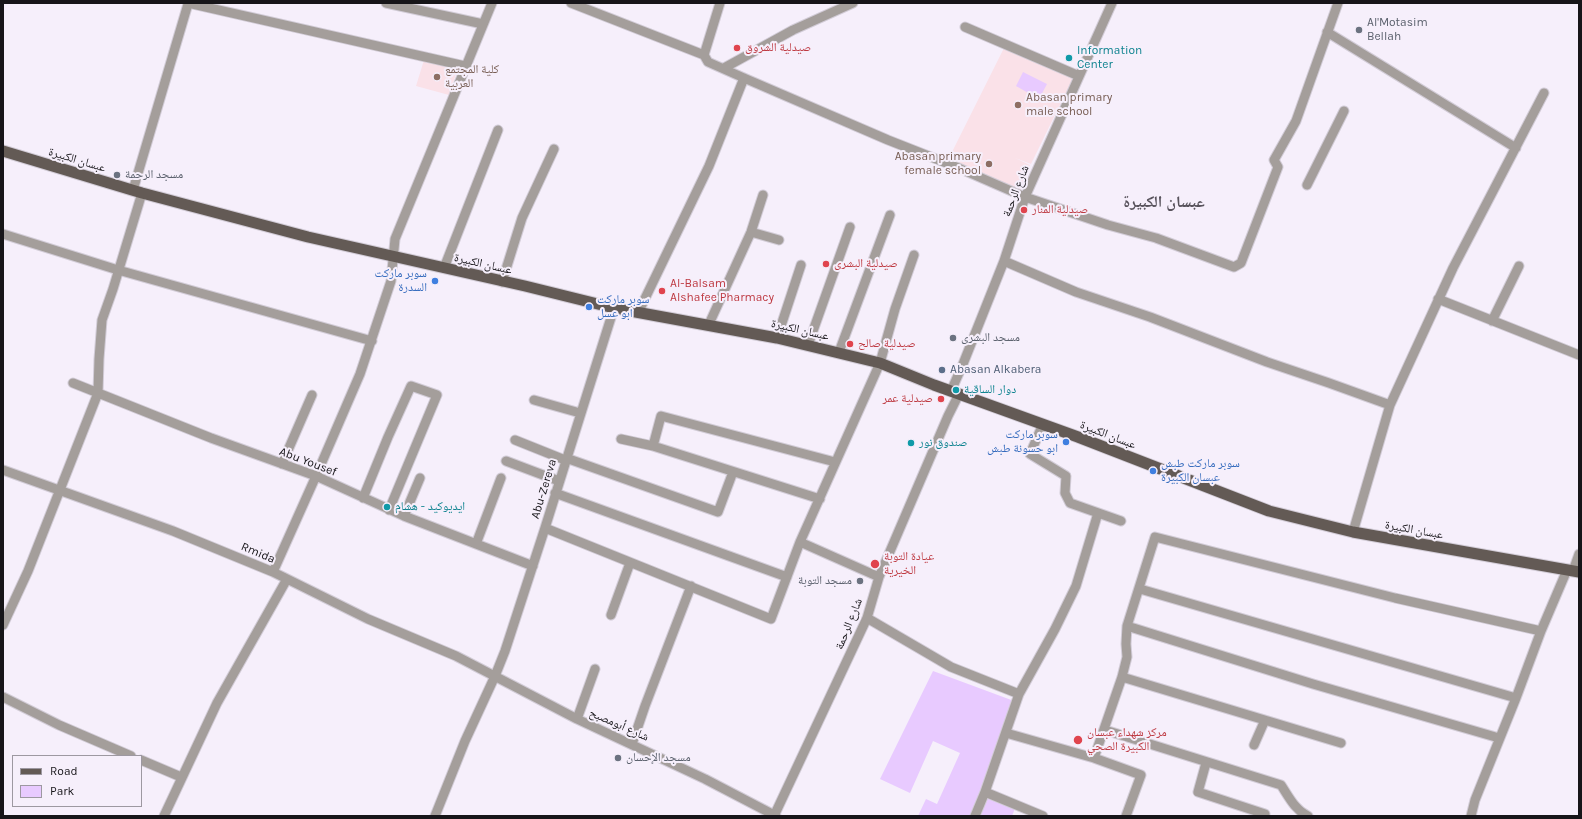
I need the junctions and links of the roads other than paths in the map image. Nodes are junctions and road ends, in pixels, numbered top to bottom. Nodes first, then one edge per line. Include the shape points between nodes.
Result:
1 (386, 3) edge
2 (492, 3) edge
3 (571, 3) edge
4 (720, 3) edge
5 (853, 3) edge
6 (1112, 3) edge
7 (1338, 3) edge
8 (188, 4) edge
9 (483, 24) junction
10 (965, 27) dead end
11 (1327, 32) junction
12 (704, 56) junction
13 (464, 66) junction
14 (724, 68) junction
15 (1079, 76) junction
16 (744, 78) junction
17 (1544, 93) dead end
18 (1344, 111) dead end
19 (498, 130) dead end
20 (1516, 148) junction
21 (554, 149) dead end
22 (3, 151) edge
23 (1307, 185) dead end
24 (137, 191) junction
25 (763, 195) dead end
26 (1025, 197) junction
27 (890, 215) dead end
28 (850, 227) dead end
29 (750, 232) junction
30 (3, 234) edge
31 (779, 240) dead end
32 (914, 255) dead end
33 (393, 256) junction
34 (1004, 261) junction
35 (801, 265) dead end
36 (1519, 266) dead end
37 (444, 268) junction
38 (118, 270) junction
39 (502, 282) junction
40 (1438, 299) junction
41 (614, 308) junction
42 (638, 313) junction
43 (1492, 321) junction
44 (709, 324) junction
45 (776, 338) junction
46 (372, 341) junction
47 (808, 345) junction
48 (839, 352) junction
49 (1579, 355) edge
50 (880, 363) junction
51 (73, 383) dead end
52 (98, 392) junction
53 (955, 393) junction
54 (312, 395) dead end
55 (534, 400) dead end
56 (1390, 406) junction
57 (580, 413) junction
58 (1043, 424) junction
59 (621, 439) dead end
60 (515, 440) dead end
61 (653, 446) junction
62 (566, 459) junction
63 (506, 462) dead end
64 (835, 462) junction
65 (282, 464) junction
66 (3, 470) edge
67 (733, 472) junction
68 (316, 476) junction
69 (420, 478) dead end
70 (501, 478) dead end
71 (559, 482) junction
72 (60, 489) junction
73 (555, 493) junction
74 (363, 498) junction
75 (820, 499) junction
76 (389, 510) junction
77 (1098, 513) junction
78 (404, 516) junction
79 (1121, 521) dead end
80 (545, 528) junction
81 (1353, 532) junction
82 (800, 542) junction
83 (476, 544) junction
84 (1579, 554) edge
85 (630, 563) junction
86 (533, 566) junction
87 (1573, 571) edge
88 (273, 572) junction
89 (786, 577) junction
90 (879, 577) junction
91 (287, 579) junction
92 (691, 586) junction
93 (1140, 589) junction
94 (611, 615) dead end
95 (867, 618) junction
96 (3, 625) edge
97 (1127, 626) junction
98 (1541, 631) junction
99 (594, 669) dead end
100 (495, 676) junction
101 (1122, 677) junction
102 (1019, 694) junction
103 (3, 698) edge
104 (1516, 698) junction
105 (577, 719) junction
106 (1265, 720) junction
107 (1105, 730) junction
108 (1006, 733) junction
109 (1499, 738) junction
110 (1341, 743) dead end
111 (632, 744) junction
112 (1254, 745) dead end
113 (129, 755) edge
114 (1094, 758) junction
115 (142, 760) edge
116 (1206, 763) junction
117 (181, 777) junction
118 (985, 792) junction
119 (164, 816) edge
120 (435, 816) edge
121 (775, 816) edge
122 (975, 816) edge
123 (1043, 816) edge
124 (1126, 816) edge
125 (1264, 816) edge
126 (1308, 816) edge
127 (1471, 816) edge

1 - 9 street
2 - 9 street
3 - 12 street
4 - 12 street
5 - 14 street via 793,30
6 - 15 street, شارع الرحمة
7 - 11 street
8 - 13 street
8 - 24 street
9 - 13 street
10 - 15 street
11 - 20 street
11 - 26 street via 1296,121 1274,160 1278,167 1248,248 1241,263 1234,267 1156,238
12 - 14 street via 708,62
13 - 33 street via 395,239
14 - 16 street
15 - 26 street, شارع الرحمة
16 - 26 street
16 - 42 street via 709,166
17 - 20 street
18 - 23 street
19 - 37 street
20 - 40 street
21 - 39 street via 522,218
22 - 24 main road, عبسان الكبيرة
24 - 33 main road, عبسان الكبيرة
24 - 38 street
25 - 29 street
26 - 34 street, شارع الرحمة
27 - 48 street
28 - 47 street
29 - 31 street
29 - 44 street
30 - 38 street
32 - 50 street
33 - 37 main road, عبسان الكبيرة
33 - 46 street via 391,281
34 - 53 street, شارع الرحمة
34 - 56 street via 1076,292
35 - 45 street
36 - 43 street
37 - 39 main road, عبسان الكبيرة
38 - 46 street
38 - 52 street via 102,320
39 - 41 main road, عبسان الكبيرة
40 - 43 street
40 - 56 street
41 - 42 main road, عبسان الكبيرة
41 - 57 street, Abu-Zereva
42 - 44 main road, عبسان الكبيرة
43 - 49 street
44 - 45 main road, عبسان الكبيرة
45 - 47 main road, عبسان الكبيرة
46 - 68 street
47 - 48 main road, عبسان الكبيرة
48 - 50 main road, عبسان الكبيرة
50 - 53 main road, عبسان الكبيرة
50 - 64 street
51 - 52 street, Abu Yousef
52 - 65 street, Abu Yousef
52 - 72 street
53 - 58 main road, عبسان الكبيرة
53 - 90 street, شارع الرحمة via 948,416
54 - 65 street
55 - 57 street
56 - 81 street
57 - 62 street, Abu-Zereva
58 - 77 street via 1030,454 1066,476 1065,493 1070,503
58 - 81 main road, عبسان الكبيرة via 1269,511
59 - 61 street
60 - 62 street
61 - 64 street via 660,416
61 - 67 street
62 - 67 street via 718,512
62 - 71 street, Abu-Zereva
63 - 71 street
64 - 75 street
65 - 68 street, Abu Yousef
66 - 72 street, Rmida
67 - 75 street
68 - 74 street, Abu Yousef
68 - 88 street
69 - 78 street
70 - 83 street
71 - 73 street, Abu-Zereva
72 - 88 street, Rmida
72 - 96 street via 28,571
73 - 80 street, Abu-Zereva
73 - 89 street
74 - 76 street, Abu Yousef
74 - 76 street via 411,386 437,395
75 - 82 street
76 - 78 street, Abu Yousef
77 - 79 street
77 - 102 street via 1076,586
78 - 83 street, Abu Yousef
80 - 85 street
80 - 86 street, Abu-Zereva
81 - 87 main road, عبسان الكبيرة
82 - 89 street
82 - 90 street
83 - 86 street, Abu Yousef
84 - 87 street
85 - 92 street
85 - 94 street
86 - 100 street, Abu-Zereva
87 - 98 street
88 - 91 street, Rmida
89 - 92 street via 771,619
90 - 95 street, شارع الرحمة
91 - 100 street, Rmida via 368,619 456,656
91 - 117 street via 217,703
92 - 111 street
93 - 97 street
93 - 98 street via 1156,537 1396,598
93 - 104 street
95 - 102 street via 951,667
95 - 121 street, شارع الرحمة
97 - 101 street via 1127,657
97 - 109 street
98 - 104 street
99 - 105 street
100 - 105 street, شارع أبومصبح
100 - 120 street, Abu-Zereva
101 - 106 street
101 - 107 street
102 - 108 street
103 - 113 street
104 - 109 street
105 - 111 street, شارع أبومصبح
106 - 110 street
106 - 112 street
107 - 114 street
107 - 116 street
108 - 114 street
108 - 118 street
109 - 127 street
111 - 121 street, شارع أبومصبح
114 - 124 street via 1140,775
115 - 117 street
116 - 125 street via 1198,792
116 - 126 street via 1281,785 1297,808
117 - 119 street
118 - 122 street
118 - 123 street

